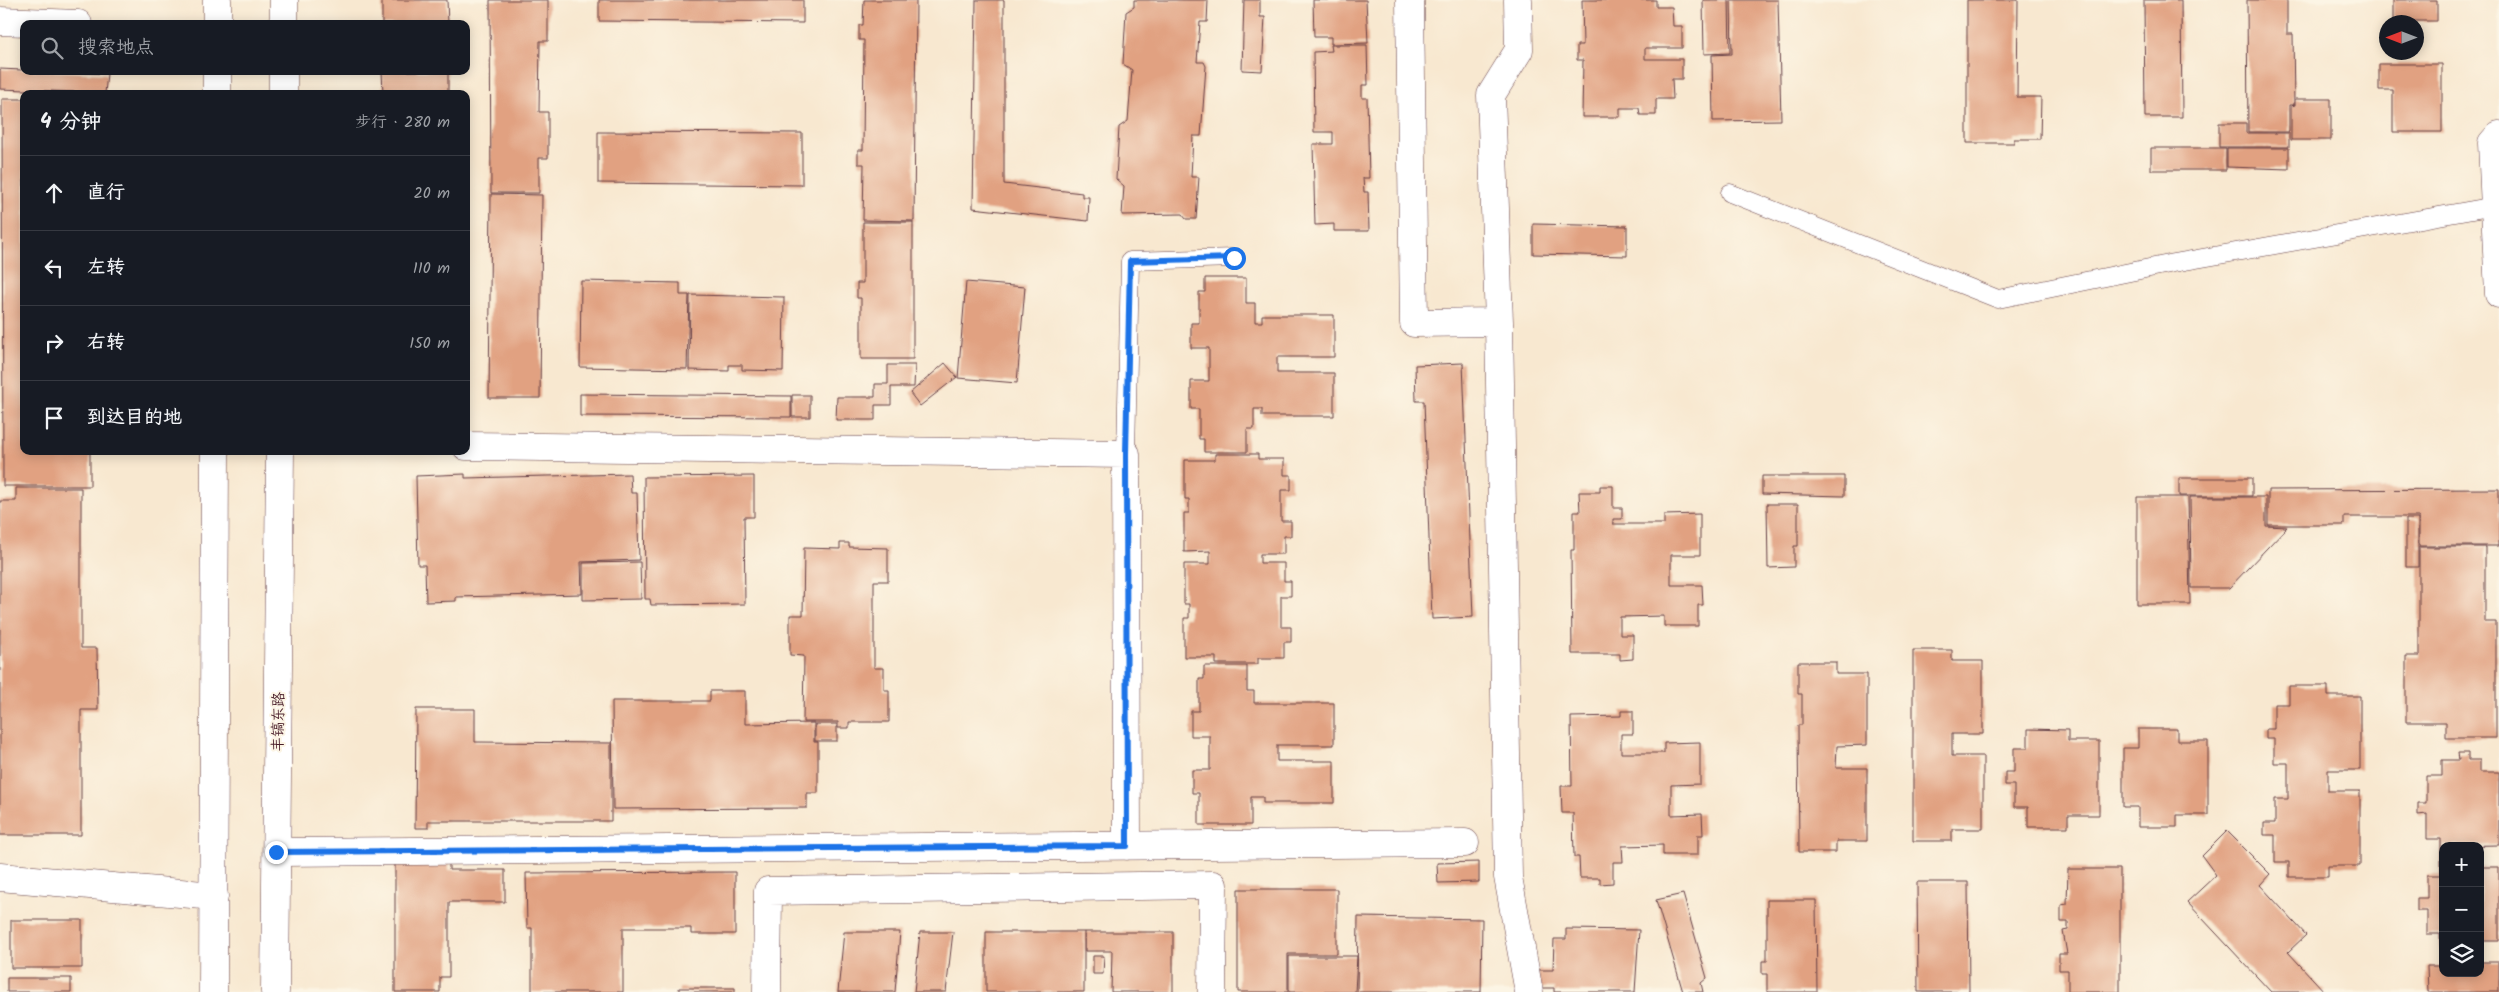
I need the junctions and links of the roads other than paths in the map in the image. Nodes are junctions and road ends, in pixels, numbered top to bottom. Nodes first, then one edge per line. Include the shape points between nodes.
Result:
1 (217, 0) edge
2 (284, 0) edge
3 (1410, 0) edge
4 (1518, 0) edge
5 (0, 20) edge
6 (217, 20) edge
7 (284, 20) edge
8 (20, 21) edge
9 (217, 75) edge
10 (283, 75) edge
11 (217, 90) edge
12 (283, 90) edge
13 (2499, 135) edge
14 (1730, 193) dead end
15 (2495, 206) junction
16 (1234, 258) dead end
17 (2499, 294) edge
18 (1499, 322) junction
19 (470, 446) edge
20 (1126, 454) junction
21 (215, 455) edge
22 (280, 455) edge
23 (1465, 843) dead end
24 (1127, 846) junction
25 (276, 852) junction
26 (0, 877) edge
27 (214, 896) junction
28 (213, 992) edge
29 (275, 992) edge
30 (767, 992) edge
31 (1212, 992) edge
32 (1529, 992) edge

1 - 6 street
2 - 7 street
3 - 18 street via 1414,323
4 - 18 street via 1519,50 1491,95
5 - 8 street
9 - 11 street
10 - 12 street
13 - 15 street via 2492,143
14 - 15 lane via 1998,298
15 - 17 street
16 - 20 lane via 1130,261
18 - 32 street via 1508,877
19 - 20 street
20 - 24 street
21 - 27 street
22 - 25 street, 丰镐东路
23 - 24 street
24 - 25 street
25 - 29 street, 丰镐东路
26 - 27 street
27 - 28 street
30 - 31 street via 768,891 1213,885

